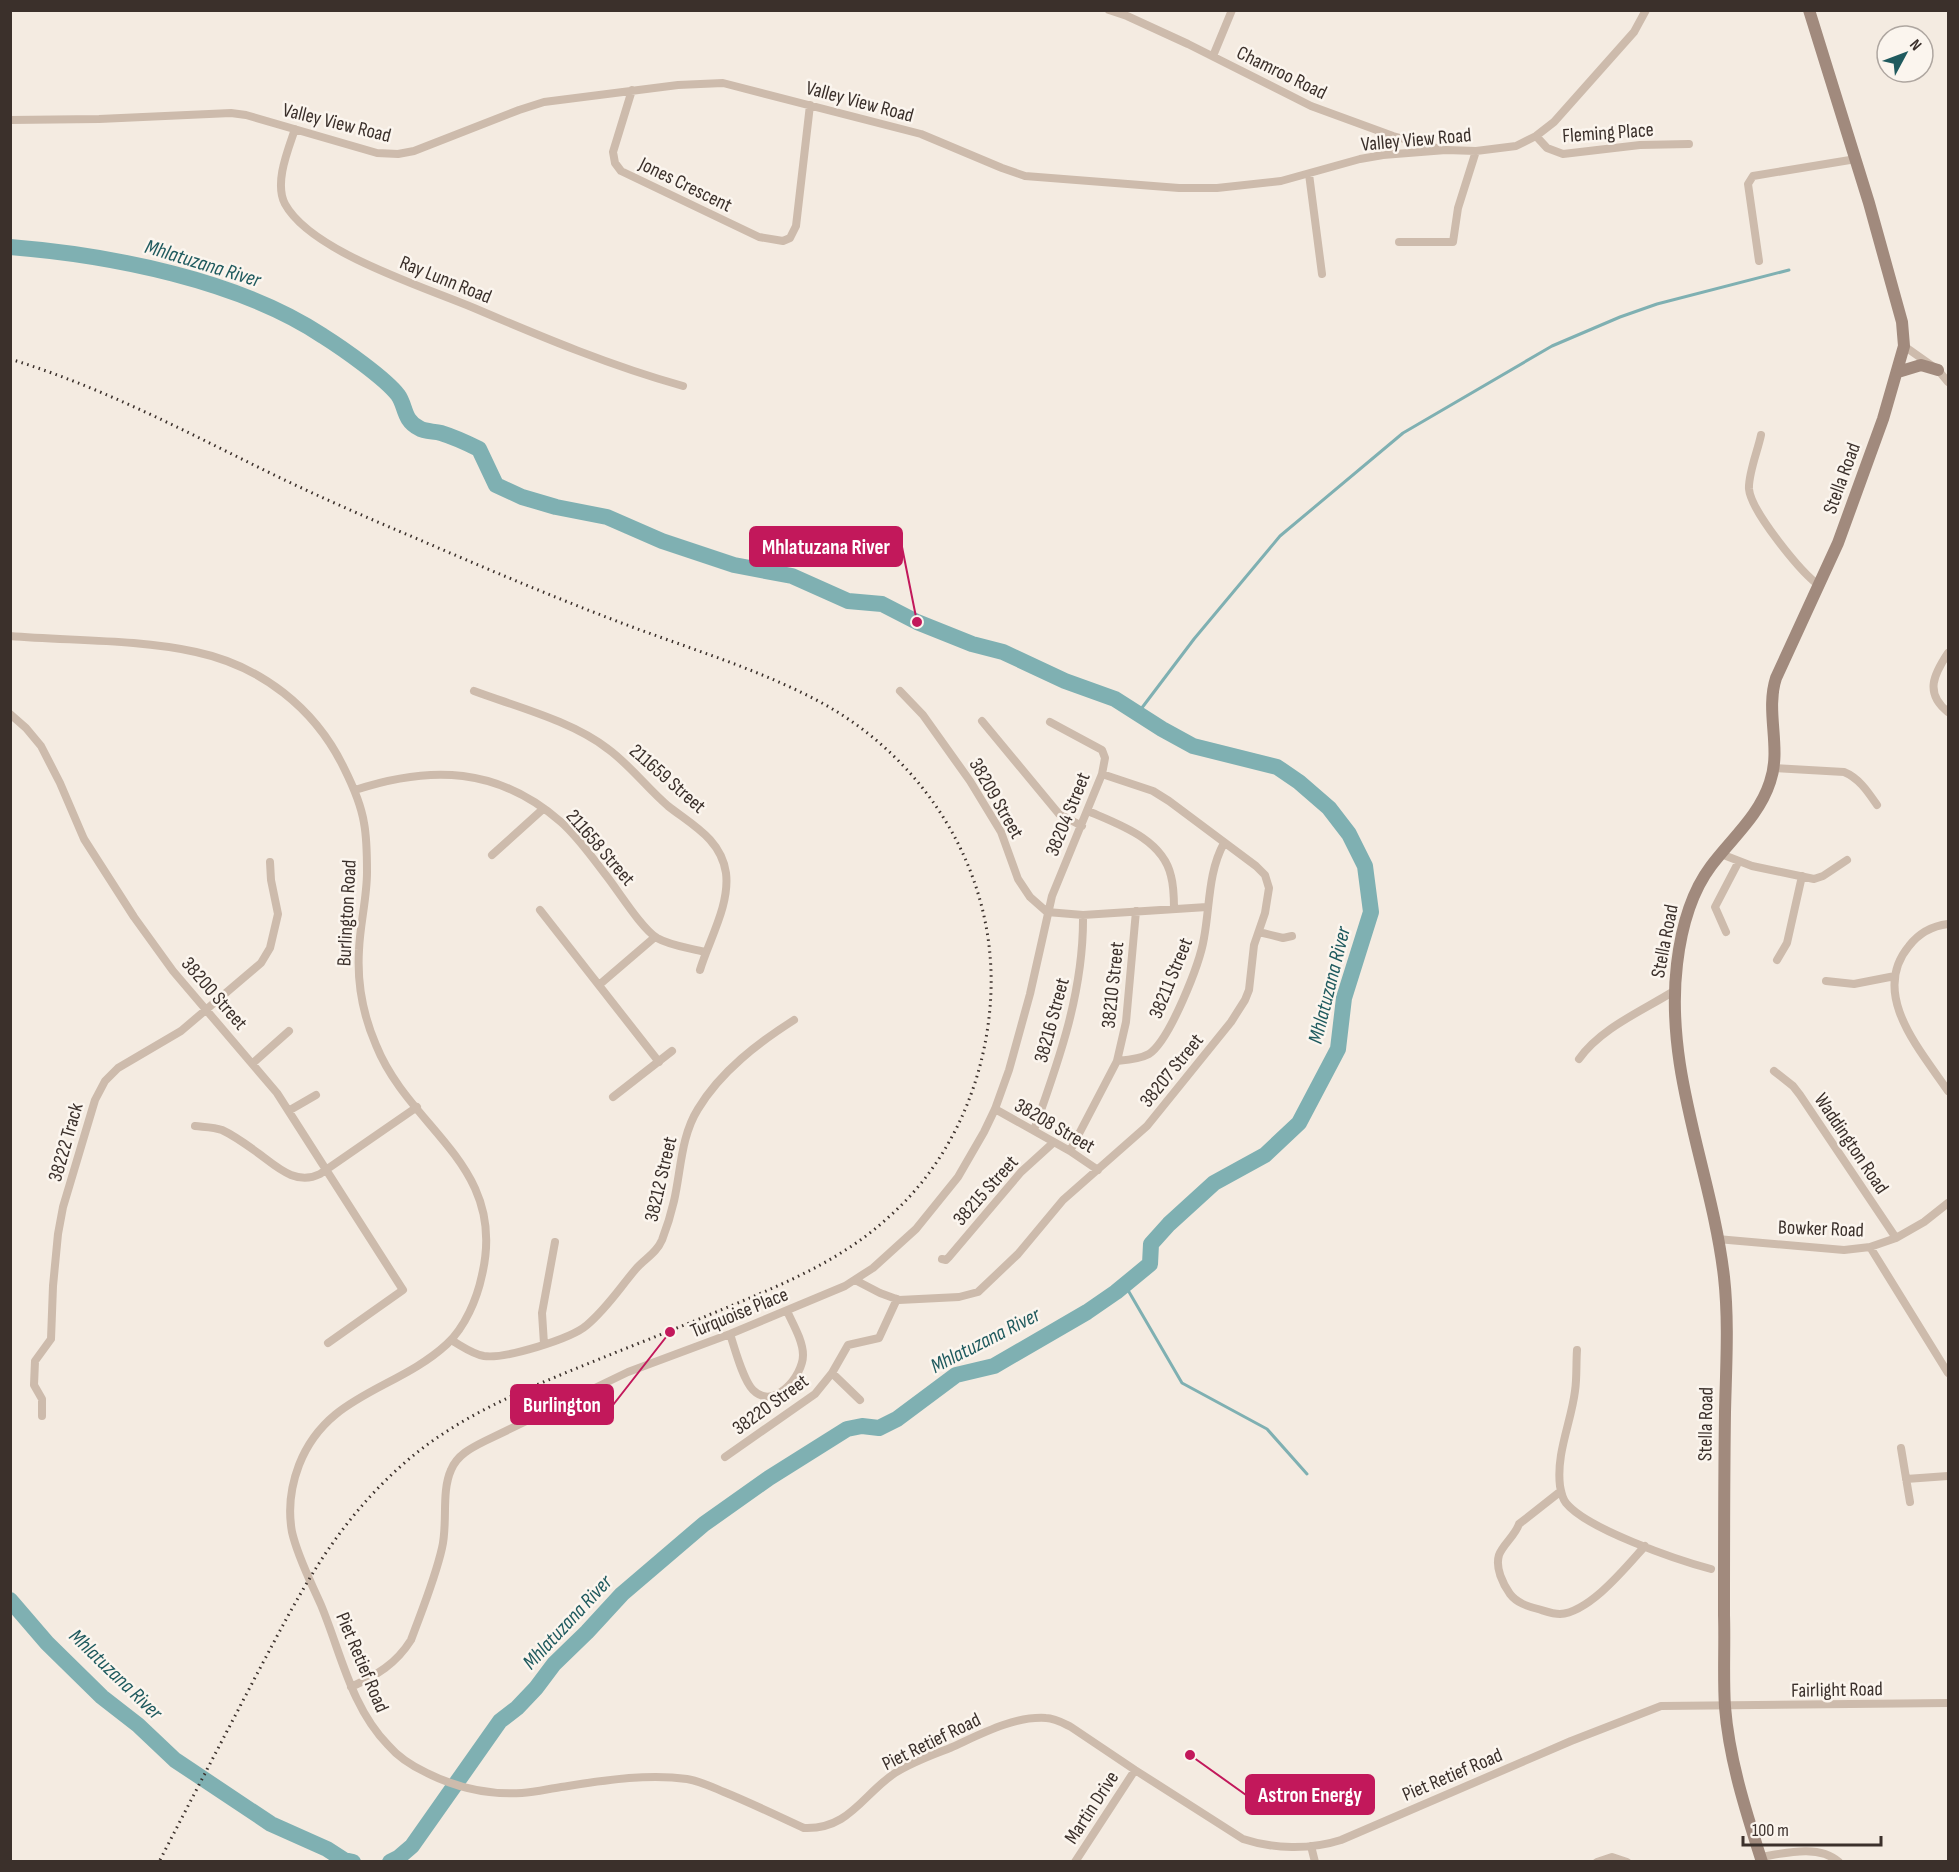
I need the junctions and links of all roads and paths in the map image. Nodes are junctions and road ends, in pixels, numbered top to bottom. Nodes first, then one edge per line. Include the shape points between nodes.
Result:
1 (1109, 10) edge
2 (1232, 10) edge
3 (1646, 10) edge
4 (1809, 10) edge
5 (1213, 57) junction
6 (632, 90) junction
7 (810, 105) junction
8 (10, 120) edge
9 (295, 129) junction
10 (1536, 136) junction
11 (1689, 144) dead end
12 (1446, 150) junction
13 (1476, 151) junction
14 (1856, 159) junction
15 (1309, 174) junction
16 (1399, 242) dead end
17 (1759, 261) dead end
18 (1322, 274) dead end
19 (1904, 346) junction
20 (1938, 370) junction
21 (1898, 372) junction
22 (1948, 382) edge
23 (683, 386) dead end
24 (1761, 435) dead end
25 (1820, 586) junction
26 (10, 636) edge
27 (1948, 653) edge
28 (474, 691) dead end
29 (900, 691) dead end
30 (1948, 712) edge
31 (10, 714) edge
32 (982, 721) dead end
33 (1050, 722) dead end
34 (1773, 768) junction
35 (1102, 774) junction
36 (355, 790) junction
37 (1877, 805) dead end
38 (543, 809) junction
39 (1088, 811) junction
40 (1082, 826) junction
41 (1224, 843) junction
42 (1721, 854) junction
43 (492, 855) dead end
44 (1847, 860) dead end
45 (1739, 861) junction
46 (270, 862) dead end
47 (1802, 876) junction
48 (1207, 907) junction
49 (1174, 909) junction
50 (540, 910) dead end
51 (1136, 911) junction
52 (1047, 912) junction
53 (1083, 915) junction
54 (1948, 924) edge
55 (1259, 932) junction
56 (1726, 932) dead end
57 (1292, 936) dead end
58 (655, 937) junction
59 (705, 952) junction
60 (1777, 960) dead end
61 (700, 970) dead end
62 (1895, 976) junction
63 (1826, 981) dead end
64 (599, 985) junction
65 (1674, 991) junction
66 (207, 1010) junction
67 (794, 1020) dead end
68 (289, 1031) dead end
69 (672, 1051) dead end
70 (1579, 1059) dead end
71 (1117, 1061) junction
72 (659, 1062) junction
73 (253, 1063) junction
74 (1774, 1071) dead end
75 (1948, 1091) edge
76 (316, 1095) dead end
77 (613, 1097) dead end
78 (417, 1107) junction
79 (995, 1109) junction
80 (290, 1110) junction
81 (195, 1126) dead end
82 (1034, 1130) junction
83 (1054, 1142) junction
84 (1070, 1151) junction
85 (326, 1170) junction
86 (1098, 1170) junction
87 (1948, 1203) edge
88 (1896, 1238) junction
89 (1717, 1239) junction
90 (555, 1242) dead end
91 (1870, 1248) junction
92 (942, 1259) dead end
93 (855, 1280) junction
94 (897, 1299) junction
95 (787, 1311) junction
96 (730, 1334) junction
97 (451, 1340) junction
98 (328, 1343) dead end
99 (544, 1344) junction
100 (1577, 1350) dead end
101 (832, 1373) junction
102 (1948, 1373) edge
103 (860, 1400) dead end
104 (42, 1416) dead end
105 (313, 1437) joint
106 (1901, 1448) dead end
107 (724, 1457) dead end
108 (1948, 1476) edge
109 (1906, 1479) junction
110 (1561, 1491) junction
111 (1910, 1502) dead end
112 (1645, 1546) junction
113 (1711, 1569) dead end
114 (351, 1687) junction
115 (1948, 1703) edge
116 (1725, 1707) junction
117 (1135, 1770) junction
118 (1311, 1846) junction
119 (1762, 1859) edge
120 (1075, 1862) edge
121 (1315, 1862) edge
122 (1597, 1862) edge
123 (1627, 1862) edge
124 (1839, 1862) edge

1 - 5 street, Chamroo Road
2 - 5 street
3 - 10 street, Valley View Road via 1634,32 1554,122
4 - 14 main road, Stella Road
5 - 12 street, Chamroo Road via 1311,106 1393,136
6 - 7 street, Valley View Road via 723,82
6 - 7 street, Jones Crescent via 613,152 621,171 759,237 783,241 790,238 796,226
6 - 9 street, Valley View Road via 544,102 398,154 377,153
7 - 15 street, Valley View Road via 921,134 1025,176 1216,188
8 - 9 street, Valley View Road via 231,113
9 - 23 street, Ray Lunn Road via 282,195 290,212 325,241 373,267 503,321
10 - 11 street, Fleming Place via 1547,148 1563,154
10 - 13 street, Valley View Road via 1516,146
12 - 13 street, Valley View Road
12 - 15 street, Valley View Road via 1360,159
13 - 16 street via 1458,208 1453,242
14 - 17 street via 1753,176 1748,184
14 - 19 main road, Stella Road via 1902,322
15 - 18 street
19 - 20 street
19 - 21 main road, Stella Road
20 - 21 main road via 1922,365
20 - 22 street
21 - 25 main road, Stella Road via 1861,483
24 - 25 street via 1749,486 1751,499 1791,557
25 - 34 main road, Stella Road via 1772,689
26 - 36 street, Burlington Road via 140,644 194,651 230,661 278,687 312,718 338,755
27 - 30 street via 1933,686 1938,702
28 - 59 street, 211659 Street via 565,725 607,747 669,806 710,838 723,861 726,887
29 - 52 street, 38209 Street via 923,715 970,781 1001,832 1018,879
31 - 66 street, 38200 Street via 41,747 84,839 106,875 154,946
32 - 40 street via 1059,814
33 - 35 street, 38204 Street via 1102,750
34 - 37 street via 1844,772 1855,778
34 - 42 main road, Stella Road via 1760,803
35 - 39 street, 38204 Street
35 - 41 street, 38207 Street via 1153,791
36 - 38 street, 211658 Street via 426,774 455,775 494,783
36 - 78 street, Burlington Road via 364,822 367,870 359,949 360,992 382,1060
38 - 43 street
38 - 58 street, 211658 Street via 584,847
39 - 40 street, 38204 Street
39 - 49 street via 1151,844 1171,874
40 - 52 street, 38204 Street
41 - 48 street, 38211 Street
41 - 55 street, 38207 Street via 1261,870 1268,881 1267,905
42 - 45 street
42 - 65 main road, Stella Road via 1704,876 1689,908
44 - 47 street via 1819,878
45 - 47 street
45 - 56 street via 1715,907
46 - 66 street, 38222 Track via 278,914 267,955
47 - 60 street via 1785,947
48 - 49 street
48 - 71 street, 38211 Street via 1205,935 1195,970 1163,1037 1145,1056
49 - 51 street
50 - 64 street
51 - 53 street
51 - 71 street, 38210 Street via 1126,1022
52 - 53 street
52 - 79 street, Turquoise Place via 1027,1005
53 - 82 street, 38216 Street via 1074,1006
54 - 62 street via 1915,938 1900,957
55 - 57 street via 1282,938
55 - 86 street, 38207 Street via 1249,990 1236,1015 1158,1114
58 - 59 street
58 - 64 street
59 - 61 street, 211659 Street
62 - 63 street via 1854,984
62 - 75 street via 1895,999 1902,1019
64 - 72 street
65 - 70 street via 1603,1035
65 - 89 main road, Stella Road via 1679,1062
66 - 73 street, 38200 Street
66 - 104 street, 38222 Track via 181,1031 118,1068 95,1100 58,1234 51,1339 36,1361 34,1385 42,1399
67 - 99 street, 38212 Street via 737,1063 697,1111 688,1130 674,1201 657,1249 585,1327
68 - 73 street
69 - 72 street
71 - 84 street, 38210 Street
72 - 77 street
73 - 80 street, 38200 Street
74 - 88 street, Waddington Road via 1800,1095
76 - 80 street
78 - 85 street
78 - 97 street, Burlington Road via 471,1178 485,1226 478,1291
79 - 82 street, 38208 Street
79 - 93 street, Turquoise Place via 972,1155 944,1196 901,1245
80 - 85 street, 38200 Street
81 - 85 street via 227,1133 298,1178 313,1178
82 - 83 street, 38208 Street
83 - 84 street, 38208 Street
83 - 92 street, 38215 Street via 1021,1172 952,1254
84 - 86 street, 38208 Street
85 - 98 street, 38200 Street via 403,1290
86 - 94 street, 38207 Street via 1064,1200 1018,1254 978,1292
87 - 88 street, Bowker Road via 1930,1219
88 - 91 street, Bowker Road
89 - 91 street, Bowker Road via 1845,1250
89 - 116 main road, Stella Road via 1726,1319
90 - 99 street via 542,1313
91 - 102 street
93 - 94 street, 38207 Street
93 - 95 street, Turquoise Place
94 - 101 street, 38220 Street via 879,1338 848,1345
95 - 96 street, Turquoise Place
95 - 96 street via 801,1346 802,1362 790,1386 771,1396 761,1396 750,1388
96 - 114 street, Turquoise Place via 628,1372 467,1450 458,1458 448,1478 442,1548 411,1640 388,1667
97 - 99 street, 38212 Street via 484,1356
97 - 105 street, Burlington Road via 414,1368 341,1409
100 - 110 street via 1575,1392 1563,1444
101 - 103 street
101 - 107 street, 38220 Street via 815,1394
105 - 114 street, Piet Retief Road via 301,1459 292,1490 292,1530
106 - 109 street
108 - 109 street
109 - 111 street
110 - 112 street via 1567,1505 1591,1522
110 - 112 street via 1519,1524 1499,1556 1499,1572 1519,1602 1553,1613 1569,1611 1606,1587
112 - 113 street
114 - 117 street, Piet Retief Road via 374,1730 399,1756 439,1779 474,1790 524,1793 636,1778 693,1779 804,1828 821,1828 843,1819 896,1772 993,1729 1037,1718 1062,1722
115 - 116 street, Fairlight Road
116 - 118 street, Piet Retief Road via 1652,1708 1341,1840
116 - 119 main road, Stella Road via 1735,1765
117 - 118 street, Piet Retief Road via 1244,1839 1276,1846
117 - 120 street, Martin Drive
118 - 121 street
119 - 124 street via 1815,1851
122 - 123 street via 1612,1857

